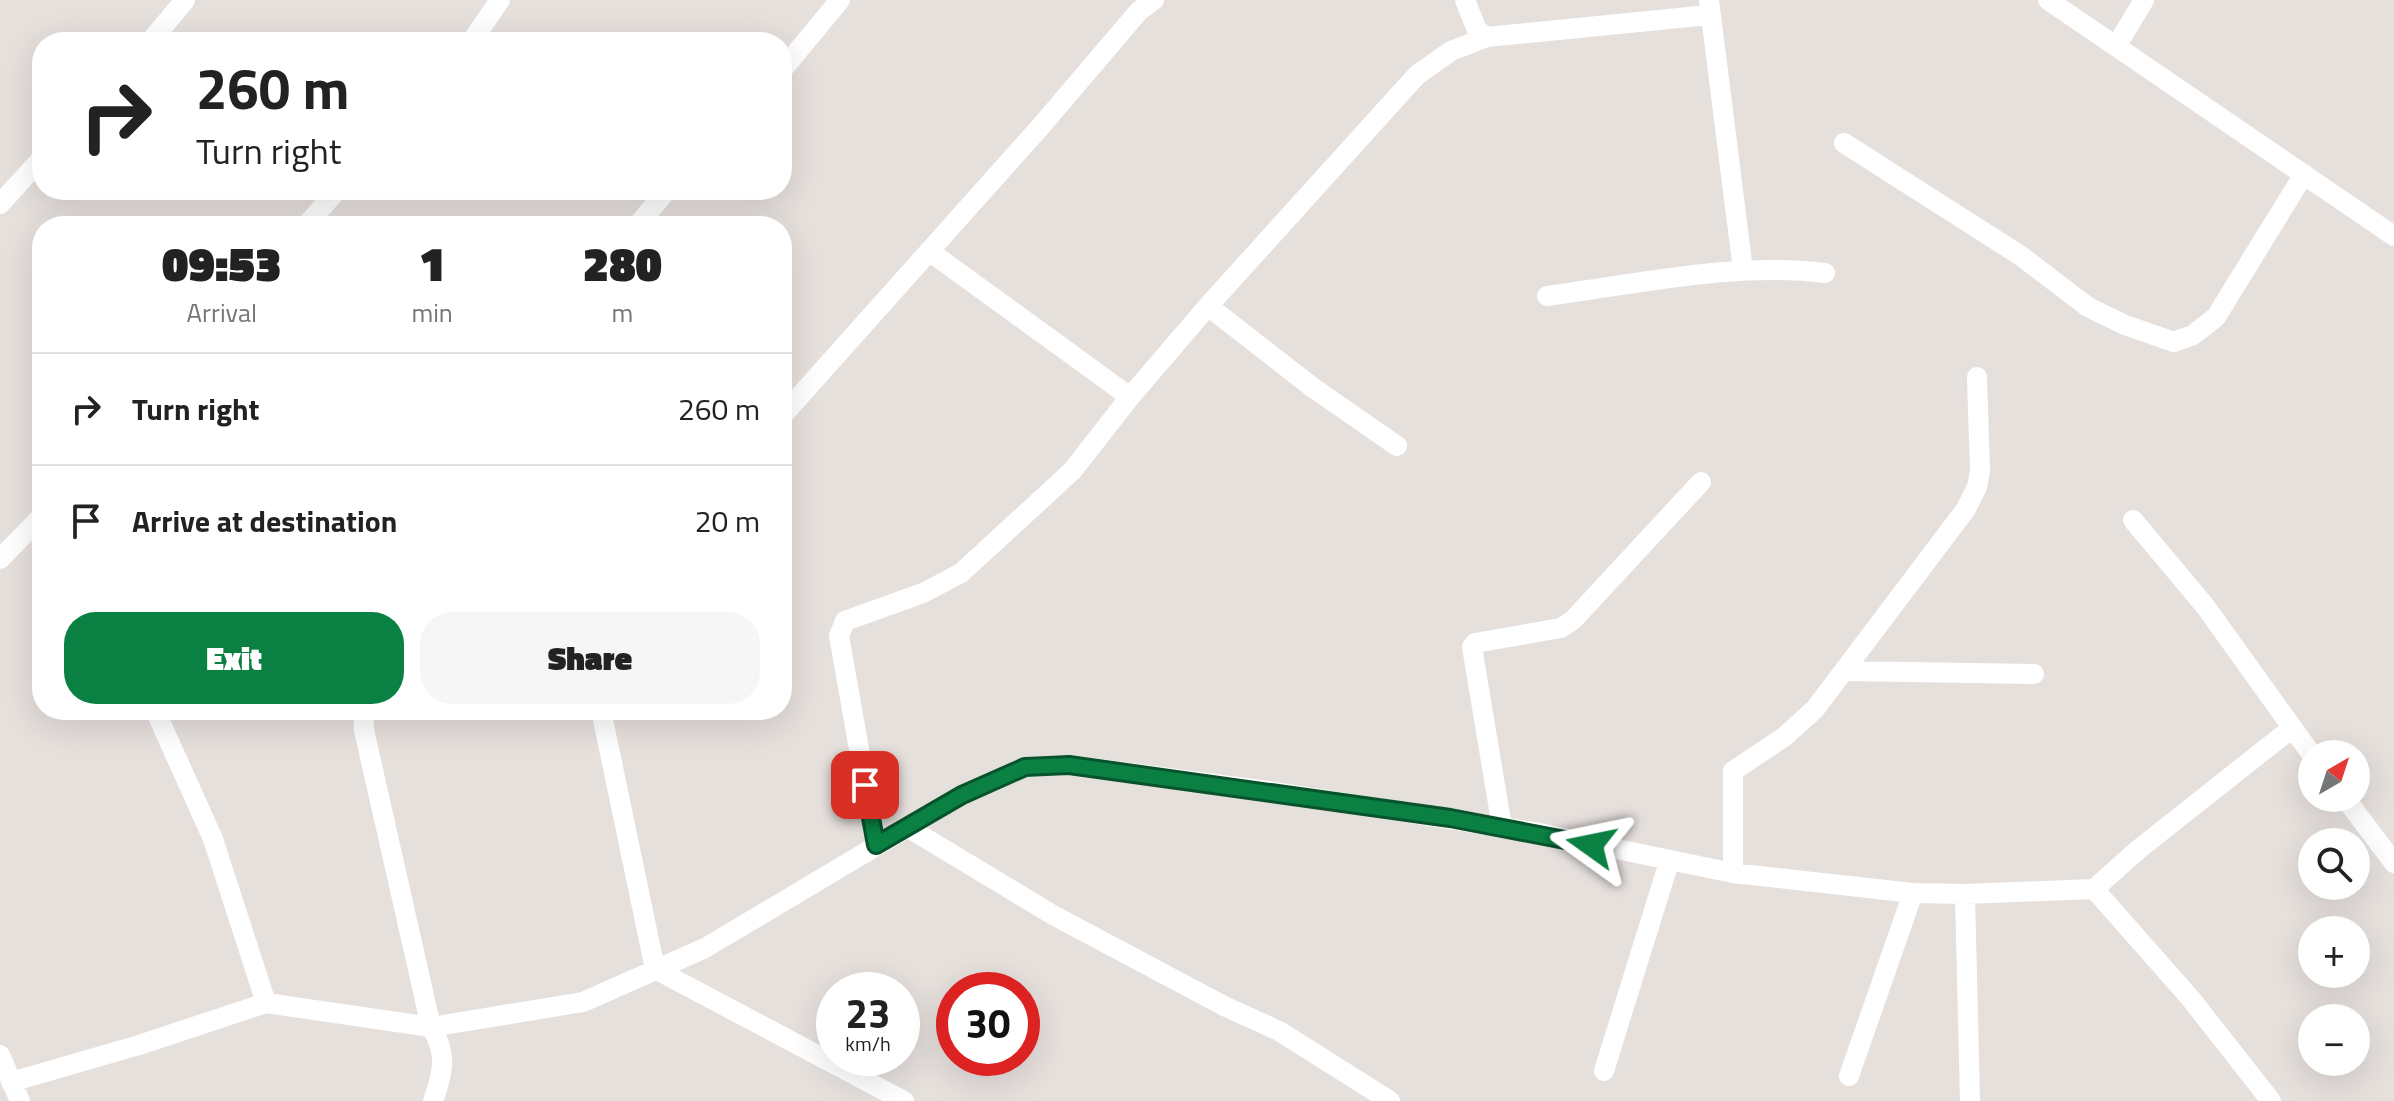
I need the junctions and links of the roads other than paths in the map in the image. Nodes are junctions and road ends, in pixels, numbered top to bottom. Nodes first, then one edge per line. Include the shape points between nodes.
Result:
1 (185, 0) edge
2 (500, 0) edge
3 (840, 0) edge
4 (1154, 0) edge
5 (1465, 0) edge
6 (2048, 0) edge
7 (2144, 0) edge
8 (1709, 7) edge
9 (158, 32) edge
10 (478, 32) edge
11 (1487, 37) junction
12 (2117, 45) junction
13 (792, 58) edge
14 (1844, 143) dead end
15 (32, 169) edge
16 (2304, 174) junction
17 (328, 200) edge
18 (659, 200) edge
19 (0, 204) edge
20 (315, 216) edge
21 (645, 216) edge
22 (2394, 236) edge
23 (929, 251) junction
24 (1743, 270) junction
25 (1825, 273) dead end
26 (1547, 296) dead end
27 (1208, 306) junction
28 (1977, 377) dead end
29 (1130, 397) junction
30 (792, 405) edge
31 (1397, 446) dead end
32 (1701, 482) dead end
33 (2133, 520) dead end
34 (32, 526) edge
35 (0, 559) edge
36 (1846, 671) junction
37 (2034, 674) dead end
38 (159, 720) edge
39 (364, 720) edge
40 (603, 720) edge
41 (2292, 728) junction
42 (2301, 740) edge
43 (2356, 812) edge
44 (907, 827) junction
45 (1502, 827) junction
46 (876, 845) junction
47 (1669, 862) junction
48 (2394, 863) edge
49 (1733, 873) junction
50 (2094, 889) junction
51 (1913, 893) junction
52 (1965, 894) junction
53 (655, 969) junction
54 (266, 1003) junction
55 (431, 1027) junction
56 (0, 1055) edge
57 (1604, 1071) dead end
58 (1849, 1076) dead end
59 (11, 1082) junction
60 (20, 1101) edge
61 (433, 1101) edge
62 (904, 1101) edge
63 (1390, 1101) edge
64 (1970, 1101) edge
65 (2271, 1101) edge

1 - 9 street
2 - 10 street
3 - 13 street
4 - 23 street
5 - 11 street via 1477,30
6 - 12 street
7 - 12 street
8 - 11 street
8 - 24 street
11 - 27 street via 1451,51 1417,75
12 - 16 street
14 - 16 street via 2021,256 2088,307 2174,342 2216,317
15 - 19 street
16 - 22 street
17 - 20 street
18 - 21 street
23 - 29 street
23 - 30 street
24 - 25 street
24 - 26 street
27 - 29 street
27 - 31 street
28 - 36 street via 1977,487
29 - 46 street via 1072,471 961,573 840,627
32 - 45 street via 1573,620 1561,628 1472,647
33 - 41 street via 2205,606
34 - 35 street
36 - 37 street
36 - 49 street via 1798,724 1733,771
38 - 54 street via 213,839
39 - 55 street
40 - 53 street
41 - 42 street
41 - 50 street
43 - 48 street
44 - 45 street via 1025,767 1069,765
44 - 46 street
44 - 63 street via 1053,915 1279,1031
45 - 47 street
46 - 53 street via 705,948
47 - 49 street
47 - 57 street
49 - 51 street
50 - 52 street
50 - 65 street
51 - 52 street
51 - 58 street
52 - 64 street
53 - 55 street via 583,1002
53 - 62 street
54 - 55 street
54 - 59 street
55 - 61 street via 444,1057
56 - 59 street
59 - 60 street

